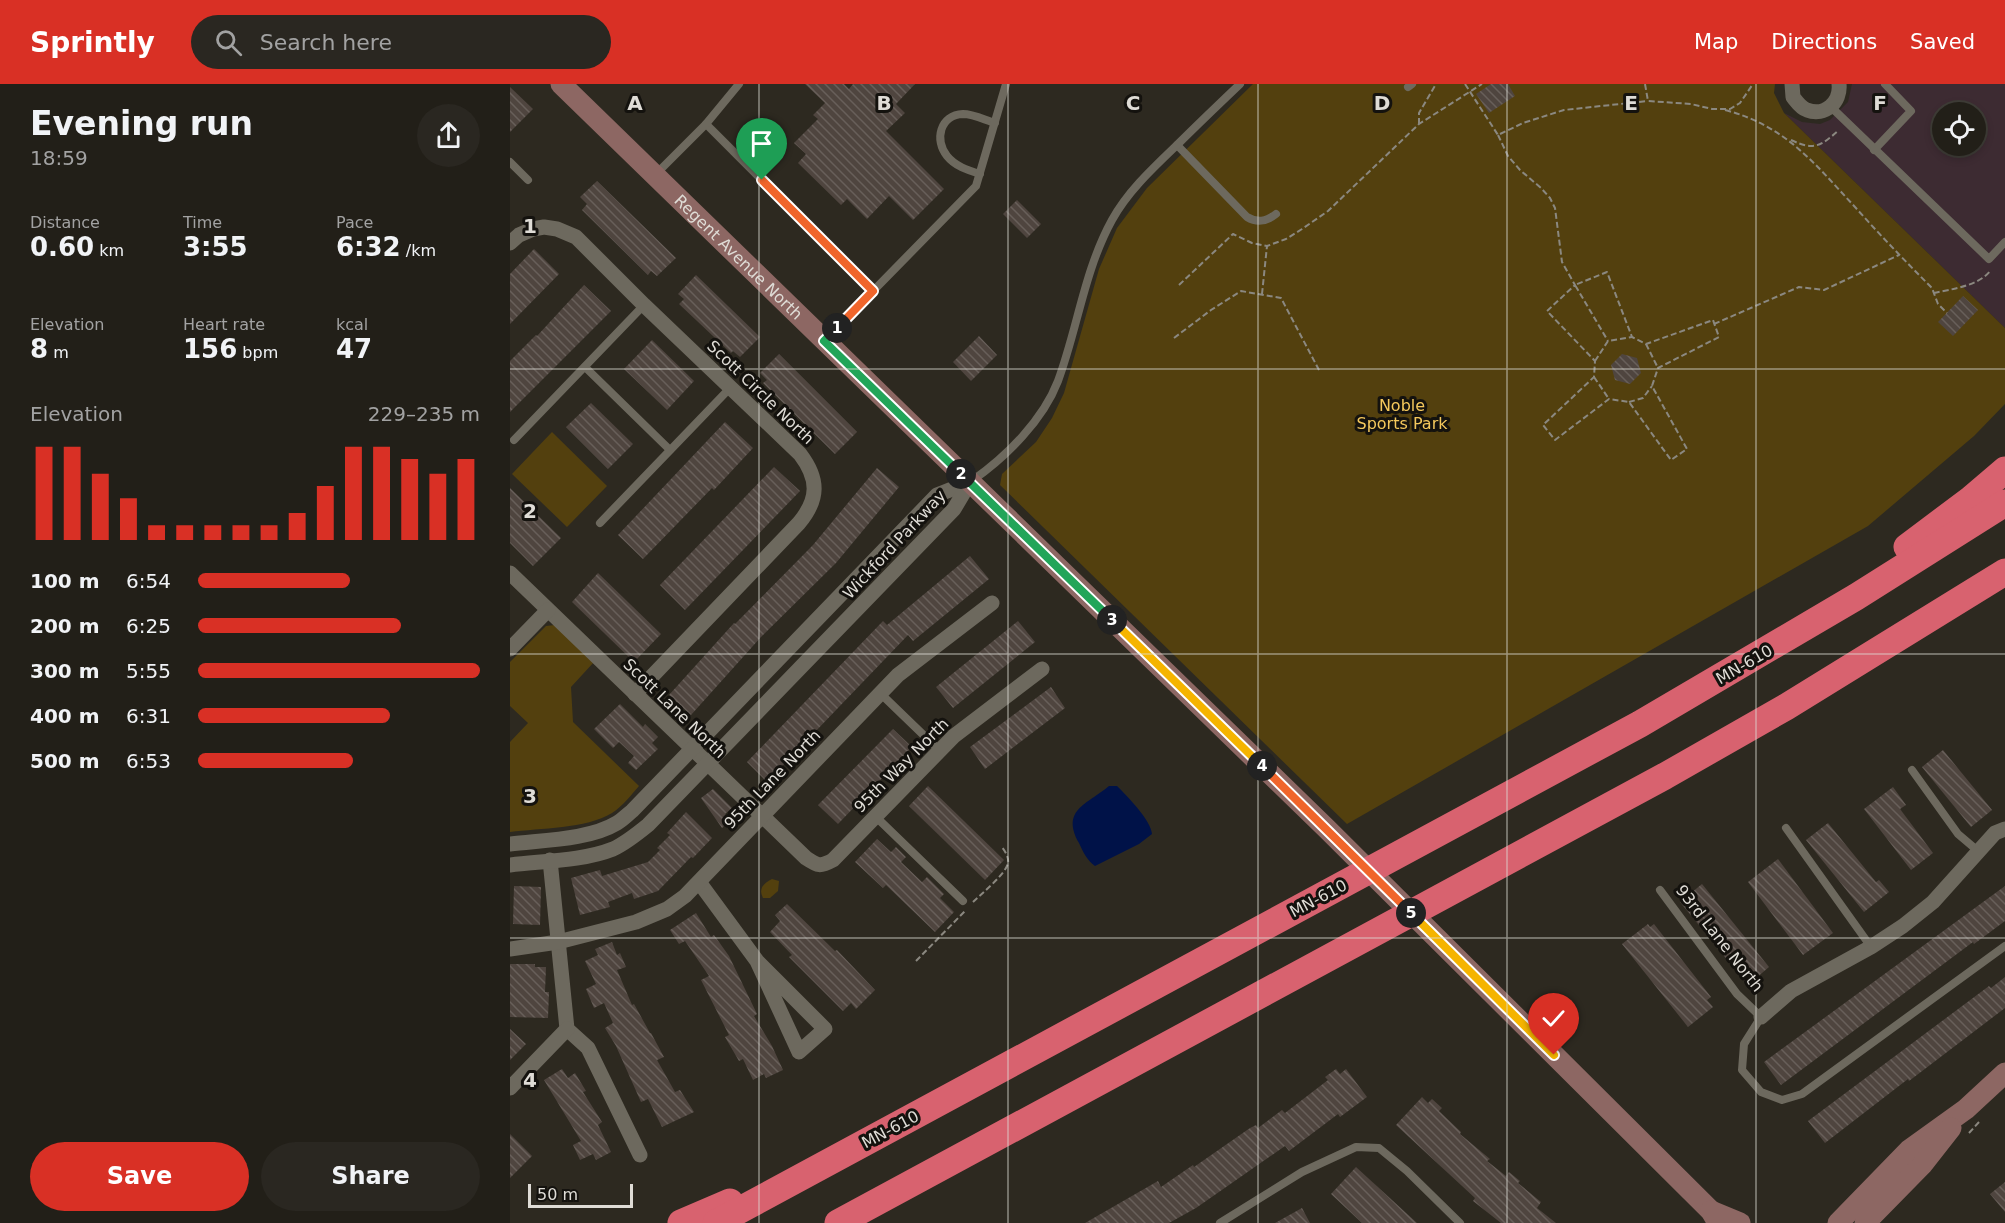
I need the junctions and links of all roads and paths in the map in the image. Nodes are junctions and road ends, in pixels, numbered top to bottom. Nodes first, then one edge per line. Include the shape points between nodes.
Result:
1 (561, 84) edge
2 (739, 84) edge
3 (1006, 84) edge
4 (1240, 84) edge
5 (1436, 84) edge
6 (1465, 84) edge
7 (1482, 84) edge
8 (1645, 84) edge
9 (1753, 84) edge
10 (1792, 84) edge
11 (1839, 84) edge
12 (1884, 84) edge
13 (1470, 91) junction
14 (1648, 101) junction
15 (1831, 107) junction
16 (1725, 110) junction
17 (995, 123) junction
18 (1846, 123) junction
19 (706, 124) junction
20 (1419, 124) junction
21 (1498, 135) junction
22 (1786, 137) junction
23 (1177, 145) junction
24 (1874, 150) junction
25 (510, 162) edge
26 (980, 174) junction
27 (655, 175) junction
28 (528, 180) dead end
29 (1276, 214) dead end
30 (2005, 242) edge
31 (510, 243) edge
32 (1267, 246) junction
33 (1899, 255) junction
34 (1992, 255) junction
35 (1179, 285) dead end
36 (1575, 285) junction
37 (873, 291) junction
38 (1934, 293) junction
39 (1262, 294) junction
40 (644, 305) junction
41 (1947, 312) dead end
42 (1714, 324) junction
43 (1632, 337) junction
44 (1174, 338) dead end
45 (824, 341) junction
46 (1608, 341) junction
47 (1646, 344) junction
48 (1595, 361) junction
49 (585, 367) junction
50 (1658, 368) junction
51 (1319, 370) dead end
52 (1594, 377) junction
53 (1652, 386) junction
54 (731, 387) junction
55 (1609, 399) junction
56 (1629, 402) junction
57 (514, 440) dead end
58 (670, 450) junction
59 (2005, 470) edge
60 (969, 482) junction
61 (2005, 503) edge
62 (600, 523) dead end
63 (2005, 572) edge
64 (510, 573) edge
65 (2005, 595) edge
66 (992, 603) dead end
67 (548, 610) junction
68 (510, 649) edge
69 (1042, 669) dead end
70 (880, 693) junction
71 (635, 694) junction
72 (1786, 707) junction
73 (1640, 724) junction
74 (692, 749) junction
75 (939, 750) junction
76 (707, 764) junction
77 (1912, 770) dead end
78 (875, 816) junction
79 (762, 817) junction
80 (1786, 828) dead end
81 (2005, 829) edge
82 (510, 844) edge
83 (1978, 851) junction
84 (550, 860) junction
85 (510, 865) edge
86 (817, 866) joint
87 (699, 882) junction
88 (1660, 890) dead end
89 (963, 901) dead end
90 (558, 942) junction
91 (2005, 946) edge
92 (1871, 947) junction
93 (510, 949) edge
94 (757, 961) junction
95 (1761, 1017) junction
96 (567, 1029) junction
97 (2005, 1073) edge
98 (510, 1088) edge
99 (1966, 1109) junction
100 (1029, 1120) junction
101 (858, 1146) junction
102 (640, 1155) dead end
103 (1714, 1217) edge
104 (681, 1223) edge
105 (716, 1223) edge
106 (838, 1223) edge
107 (863, 1223) edge
108 (1220, 1223) edge
109 (1460, 1223) edge
110 (1740, 1223) edge
111 (1838, 1223) edge
112 (1865, 1223) edge

1 - 27 street, Regent Avenue North
2 - 19 lane
3 - 17 lane
4 - 23 lane
5 - 20 path via 1419,113
6 - 13 path
7 - 13 path
8 - 14 path
9 - 16 path via 1740,103
10 - 15 street via 1793,97 1805,109 1813,112
11 - 15 street via 1837,99
12 - 24 lane via 1911,111
13 - 20 path
13 - 21 path
14 - 16 path
14 - 21 path via 1564,110 1539,116
15 - 18 lane
16 - 22 path via 1754,119
17 - 26 lane
17 - 26 lane via 965,114 954,116 943,124 939,135 940,146 948,157 962,168
18 - 22 path via 1824,143 1813,146
18 - 24 lane
19 - 27 lane
19 - 37 lane
20 - 32 path via 1328,211 1286,239
21 - 36 path via 1508,156 1550,198 1555,208 1562,262
22 - 33 path via 1803,150
23 - 29 lane via 1247,217 1260,222
23 - 60 lane via 1128,196 1099,244 1057,383 1044,408 1005,453
24 - 34 lane via 1989,259
25 - 28 lane
26 - 37 lane via 976,186
27 - 45 street, Regent Avenue North
30 - 34 lane
31 - 40 street, Scott Circle North via 532,229 544,227 567,232
32 - 35 path via 1233,234
32 - 39 path
33 - 38 path
33 - 42 path via 1824,290 1799,287
34 - 38 path via 1994,266 1986,276 1969,285
36 - 43 path via 1607,273
36 - 46 path
36 - 48 path via 1547,311
37 - 45 lane
38 - 41 path
39 - 44 path via 1241,291
39 - 51 path via 1281,298
40 - 49 lane
40 - 54 street, Scott Circle North
42 - 47 path via 1713,320
42 - 50 path via 1719,337
43 - 46 path
43 - 47 path
45 - 60 street, Regent Avenue North
46 - 48 path
47 - 50 path
48 - 52 path
49 - 57 lane
49 - 58 lane
50 - 53 path
52 - 55 path
52 - 55 path via 1543,425 1555,440
53 - 56 path via 1643,398
53 - 56 path via 1687,448 1671,460
54 - 58 lane
54 - 71 street, Scott Circle North via 801,454 814,477 812,502 799,523
55 - 56 path
58 - 62 lane
59 - 73 highway via 1896,555
60 - 74 street, Wickford Parkway via 937,495
60 - 76 street, Wickford Parkway via 954,509
60 - 103 street, Regent Avenue North via 1327,829
61 - 73 highway, MN-610 via 1856,597
63 - 72 highway
64 - 67 street, Scott Lane North
65 - 72 highway via 1888,660
66 - 70 street, 95th Lane North
67 - 68 street
67 - 71 street, Scott Lane North
69 - 75 street, 95th Way North
70 - 75 lane
70 - 79 street, 95th Lane North
71 - 74 street, Scott Lane North
72 - 100 highway
73 - 101 highway, MN-610
74 - 76 street, Scott Lane North
74 - 82 street, Wickford Parkway via 618,823 585,835
75 - 78 street, 95th Way North
76 - 79 street, Scott Lane North
76 - 84 street, Wickford Parkway via 632,838 592,855
77 - 83 lane via 1958,834
78 - 86 street, 95th Way North via 833,860
78 - 89 lane
79 - 86 street, Scott Lane North
79 - 87 street, 95th Lane North
80 - 92 lane
81 - 83 street, 93rd Lane North via 1995,833
83 - 92 street, 93rd Lane North via 1934,902
84 - 85 street, Wickford Parkway
84 - 90 street
87 - 90 street, 95th Lane North via 654,916
87 - 94 street
88 - 95 lane, 93rd Lane North via 1737,994
90 - 93 street, 95th Lane North
90 - 96 street
91 - 95 lane via 1802,1094 1782,1100 1761,1092 1742,1070 1744,1044
92 - 95 street, 93rd Lane North via 1791,991
94 - 94 street via 825,1029 799,1052 762,971
96 - 98 street
96 - 102 street via 588,1048
97 - 99 street
99 - 111 street via 1909,1150
99 - 112 street via 1922,1165
100 - 106 highway
100 - 107 highway
101 - 104 highway
101 - 105 highway, MN-610
103 - 110 street, Regent Avenue North
108 - 109 lane via 1302,1172 1356,1147 1379,1148

